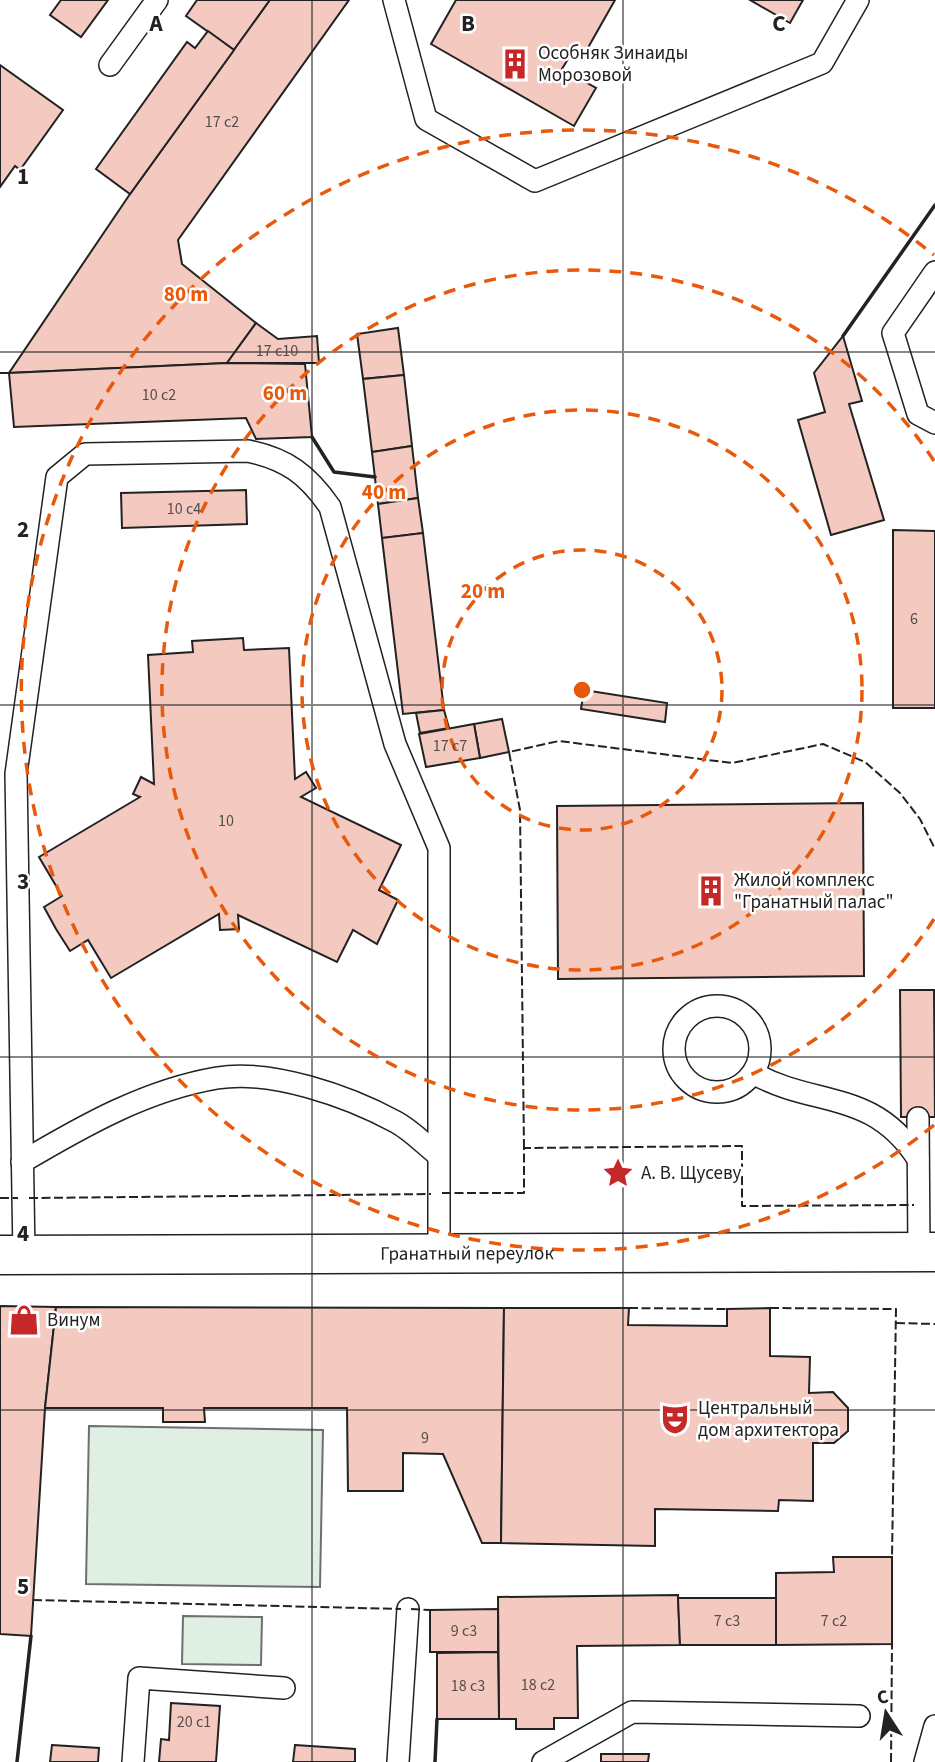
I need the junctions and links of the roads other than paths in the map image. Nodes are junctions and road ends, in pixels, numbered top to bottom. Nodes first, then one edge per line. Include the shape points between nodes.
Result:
1 (157, 0) edge
2 (394, 0) edge
3 (858, 0) edge
4 (110, 65) dead end
5 (935, 272) edge
6 (935, 423) edge
7 (753, 1073) junction
8 (918, 1118) dead end
9 (438, 1154) junction
10 (918, 1159) junction
11 (22, 1162) junction
12 (927, 1252) edge
13 (439, 1254) junction
14 (12, 1255) edge
15 (408, 1609) dead end
16 (284, 1688) dead end
17 (859, 1716) dead end
18 (935, 1726) edge
19 (133, 1762) edge
20 (398, 1762) edge
21 (542, 1762) edge
22 (925, 1762) edge

1 - 4 lane
2 - 3 lane via 426,119 535,180 822,63
5 - 6 lane via 894,333 918,414
7 - 7 lane via 761,1048 748,1018 716,1004 685,1017 673,1049 686,1080 717,1093 734,1089
7 - 10 lane via 797,1091 846,1101 881,1120 907,1142
8 - 10 lane
9 - 11 lane via 398,1122 338,1097 277,1080 219,1078 149,1096 81,1127
9 - 11 lane via 439,848 395,744 330,507 295,467 273,456 248,451 85,454 57,477 16,774
9 - 13 lane
10 - 12 lane
11 - 14 lane
12 - 13 street, Гранатный переулок
13 - 14 street, Гранатный переулок
15 - 20 lane
16 - 19 lane via 139,1678
17 - 21 lane via 632,1712
18 - 22 lane

